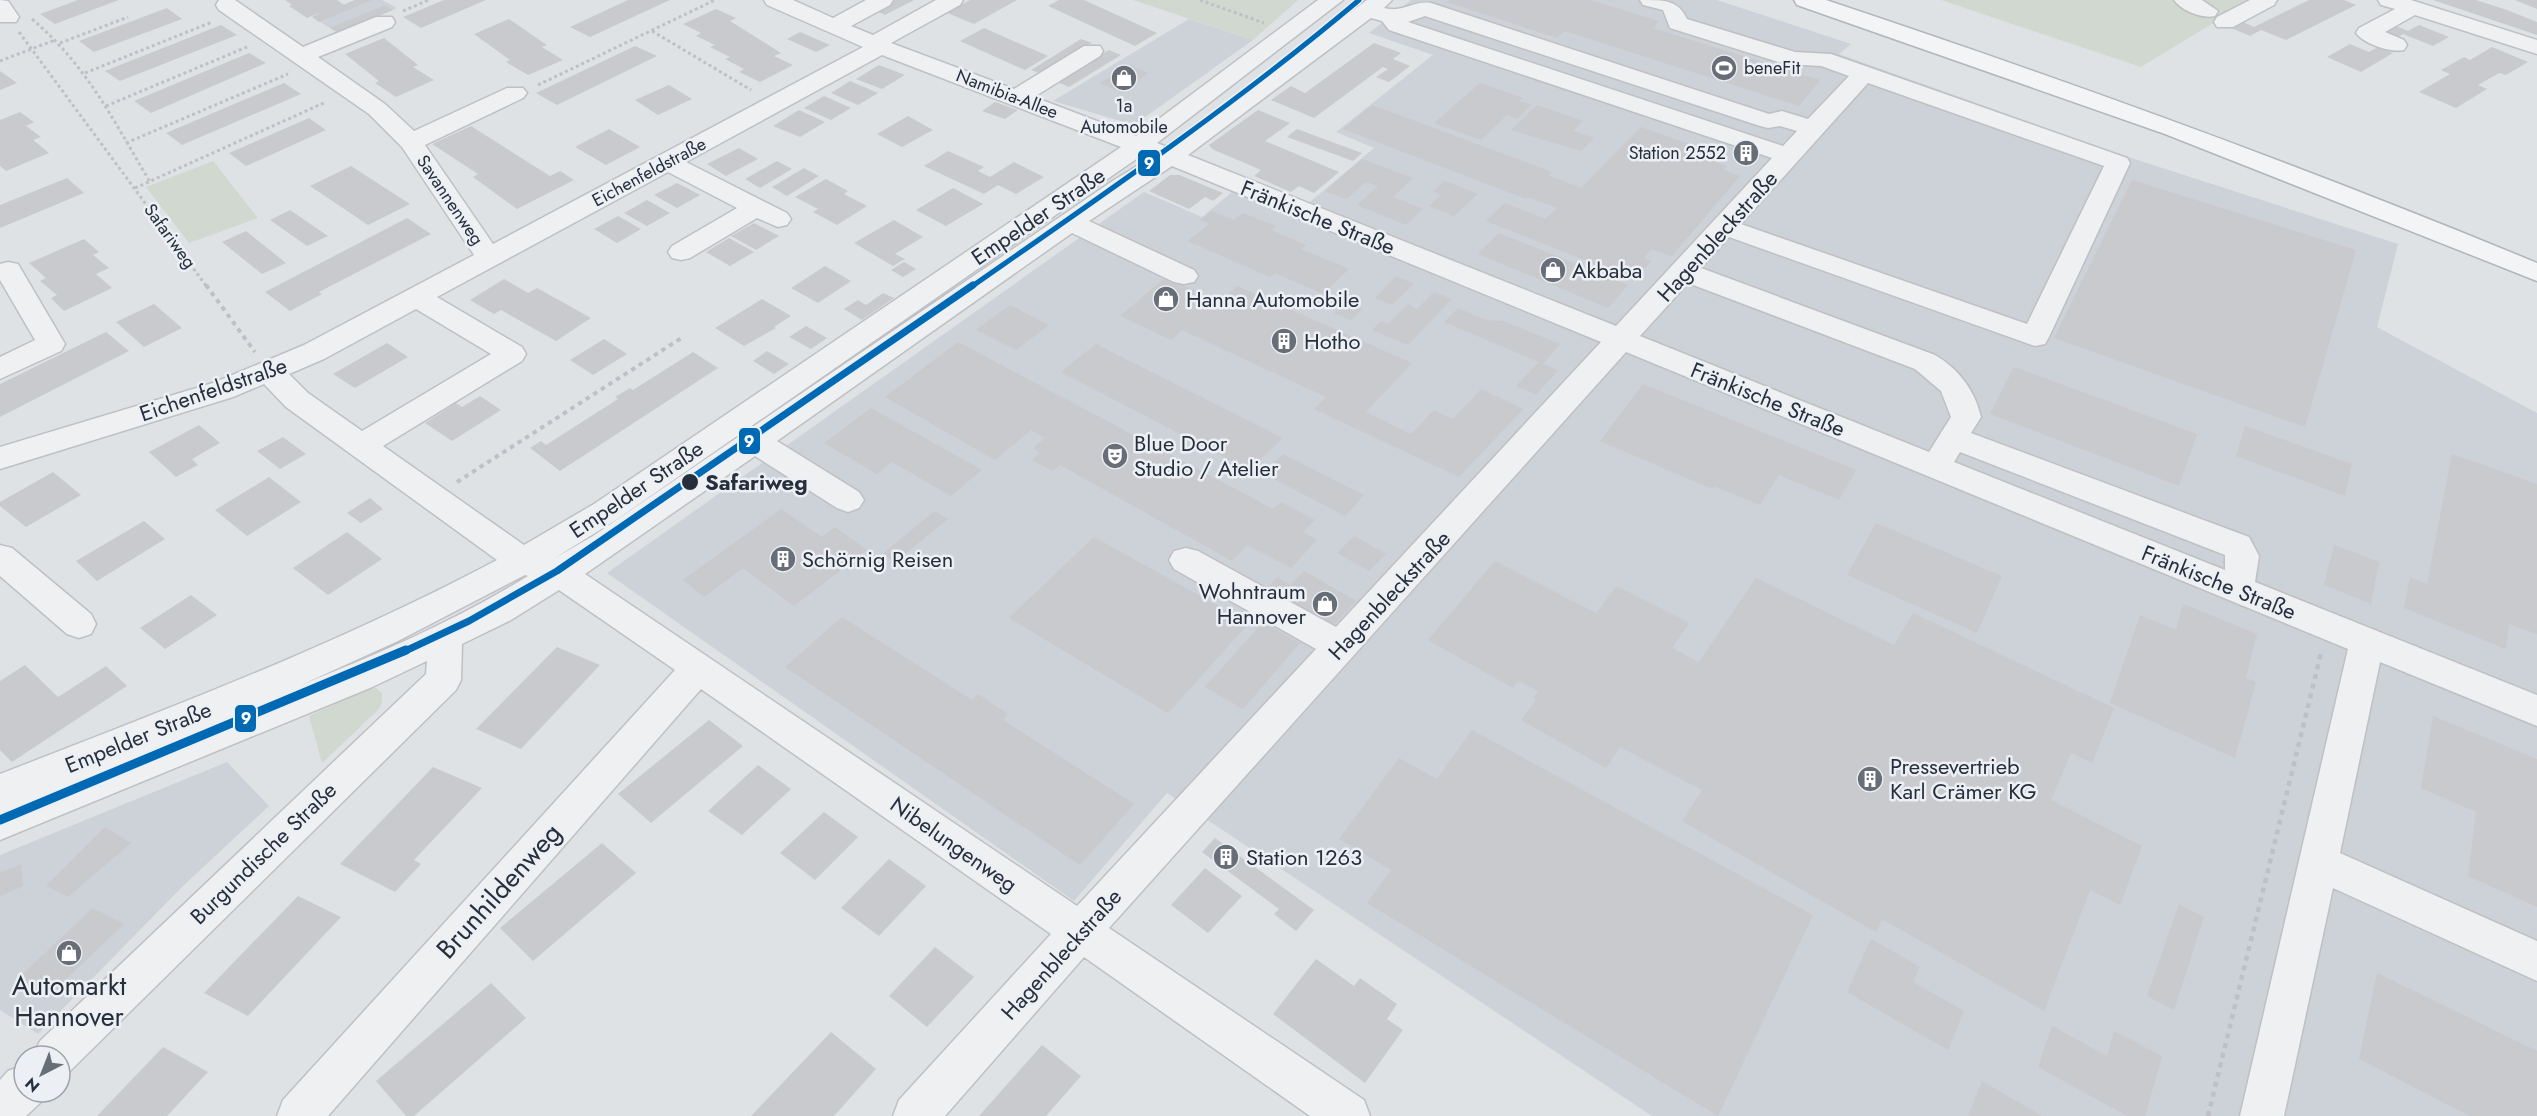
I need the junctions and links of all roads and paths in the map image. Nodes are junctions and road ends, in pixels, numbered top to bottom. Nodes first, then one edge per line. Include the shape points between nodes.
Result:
1 (715, 0) edge
2 (775, 0) edge
3 (882, 0) edge
4 (952, 0) edge
5 (1200, 0) edge
6 (1332, 0) edge
7 (1651, 0) edge
8 (1805, 0) edge
9 (1851, 0) edge
10 (2185, 0) edge
11 (2266, 0) edge
12 (2389, 0) edge
13 (2413, 8) junction
14 (232, 9) joint
15 (1381, 9) edge
16 (4, 12) edge
17 (128, 17) dead end
18 (32, 19) dead end
19 (384, 22) dead end
20 (1265, 23) dead end
21 (834, 26) junction
22 (651, 30) junction
23 (1501, 34) junction
24 (272, 37) junction
25 (55, 40) junction
26 (60, 43) junction
27 (877, 45) junction
28 (2396, 45) dead end
29 (2537, 48) edge
30 (32, 50) junction
31 (1092, 51) dead end
32 (1479, 54) junction
33 (0, 61) edge
34 (305, 61) junction
35 (85, 73) junction
36 (1622, 74) junction
37 (1863, 74) junction
38 (350, 91) junction
39 (515, 93) joint
40 (1602, 94) junction
41 (1016, 98) junction
42 (774, 104) junction
43 (106, 106) junction
44 (1768, 121) junction
45 (1813, 129) junction
46 (411, 142) junction
47 (126, 143) junction
48 (1750, 143) junction
49 (1141, 145) junction
50 (1789, 156) junction
51 (1170, 157) junction
52 (667, 162) junction
53 (150, 182) junction
54 (135, 188) junction
55 (1070, 222) junction
56 (1725, 227) junction
57 (681, 252) dead end
58 (2537, 253) edge
59 (489, 258) junction
60 (8, 270) dead end
61 (1684, 272) junction
62 (2537, 273) edge
63 (1184, 276) dead end
64 (417, 297) junction
65 (683, 337) dead end
66 (1622, 340) junction
67 (0, 369) edge
68 (270, 372) junction
69 (1953, 438) junction
70 (754, 441) junction
71 (362, 445) junction
72 (0, 458) edge
73 (1935, 467) junction
74 (434, 497) junction
75 (848, 500) dead end
76 (0, 557) edge
77 (1186, 560) dead end
78 (524, 562) junction
79 (560, 574) junction
80 (2236, 589) junction
81 (79, 624) dead end
82 (2328, 626) junction
83 (442, 639) junction
84 (2367, 642) junction
85 (1341, 646) junction
86 (699, 667) junction
87 (2537, 711) edge
88 (0, 791) edge
89 (0, 823) edge
90 (2318, 862) junction
91 (1080, 932) junction
92 (2537, 961) edge
93 (66, 1044) edge
94 (12, 1099) edge
95 (0, 1111) edge
96 (299, 1116) edge
97 (915, 1116) edge
98 (1348, 1116) edge
99 (2208, 1116) edge
100 (2262, 1116) edge

1 - 22 path
2 - 21 street, Namibia-Allee
3 - 21 street
4 - 27 street
5 - 20 path
6 - 49 street, Empelder Straße
7 - 37 street via 1672,6 1678,23 1793,59 1823,59
8 - 62 highway via 2111,106
9 - 58 highway via 2145,102
10 - 11 street via 2216,17
12 - 13 street
13 - 28 street via 2367,33
13 - 29 street
14 - 24 street, Savannenweg
14 - 35 path
15 - 23 street via 1414,15 1423,8
15 - 32 street via 1398,25
15 - 51 street, Empelder Straße
16 - 30 path, Safariweg
17 - 26 path
18 - 25 path, Safariweg
19 - 34 street
21 - 27 street, Namibia-Allee
22 - 39 path
22 - 42 path
23 - 32 street
23 - 36 street
24 - 34 street, Savannenweg
24 - 43 path
25 - 26 path, Safariweg
25 - 30 path
26 - 35 path, Safariweg
27 - 41 street, Namibia-Allee
27 - 42 street, Eichenfeldstraße
30 - 33 path
30 - 54 path, Safariweg
31 - 41 street
32 - 40 street
34 - 38 street, Savannenweg
34 - 47 path
35 - 43 path, Safariweg
36 - 40 street
36 - 44 street
37 - 45 street, Hagenbleckstraße
37 - 56 street via 2118,163 2035,338
38 - 46 street, Savannenweg
38 - 53 path
39 - 46 street, Savannenweg
40 - 48 street
41 - 49 street, Namibia-Allee
42 - 52 street, Eichenfeldstraße
43 - 47 path, Safariweg
44 - 45 street via 1782,118
44 - 48 street
45 - 50 street, Hagenbleckstraße
46 - 59 street, Savannenweg
47 - 53 path, Safariweg
48 - 50 street
49 - 51 street, Namibia-Allee
49 - 78 street, Empelder Straße via 605,512
50 - 56 street, Hagenbleckstraße
51 - 55 street, Empelder Straße
51 - 66 street, Fränkische Straße
52 - 57 street via 767,214
52 - 59 street, Eichenfeldstraße
53 - 54 path
54 - 68 path, Safariweg
55 - 63 street
55 - 70 street, Empelder Straße
56 - 61 street, Hagenbleckstraße
59 - 64 street, Eichenfeldstraße
60 - 67 street via 51,344
61 - 66 street, Hagenbleckstraße
61 - 69 street via 1935,367 1950,382 1966,414
64 - 68 street, Eichenfeldstraße
64 - 71 street via 512,354
65 - 74 path
66 - 73 street, Fränkische Straße
66 - 85 street, Hagenbleckstraße
68 - 71 street via 297,400
68 - 72 street, Eichenfeldstraße
69 - 73 street
69 - 80 street via 2237,546 2244,560
70 - 75 street
70 - 79 street, Empelder Straße
71 - 74 street
73 - 80 street, Fränkische Straße
74 - 78 street
76 - 81 street
77 - 85 street
78 - 79 street, Nibelungenweg
78 - 88 street, Empelder Straße via 469,593 222,704
79 - 83 street, Empelder Straße
79 - 86 street, Nibelungenweg
80 - 82 street, Fränkische Straße
82 - 84 street, Fränkische Straße
82 - 99 path
83 - 89 street, Empelder Straße via 357,678
83 - 93 street, Burgundische Straße via 446,648 443,680
84 - 87 street, Fränkische Straße
84 - 90 street
85 - 91 street, Hagenbleckstraße
86 - 91 street, Nibelungenweg
86 - 96 street, Brunhildenweg
90 - 92 street
90 - 100 street
91 - 97 street, Hagenbleckstraße
91 - 98 street, Nibelungenweg
94 - 95 street

